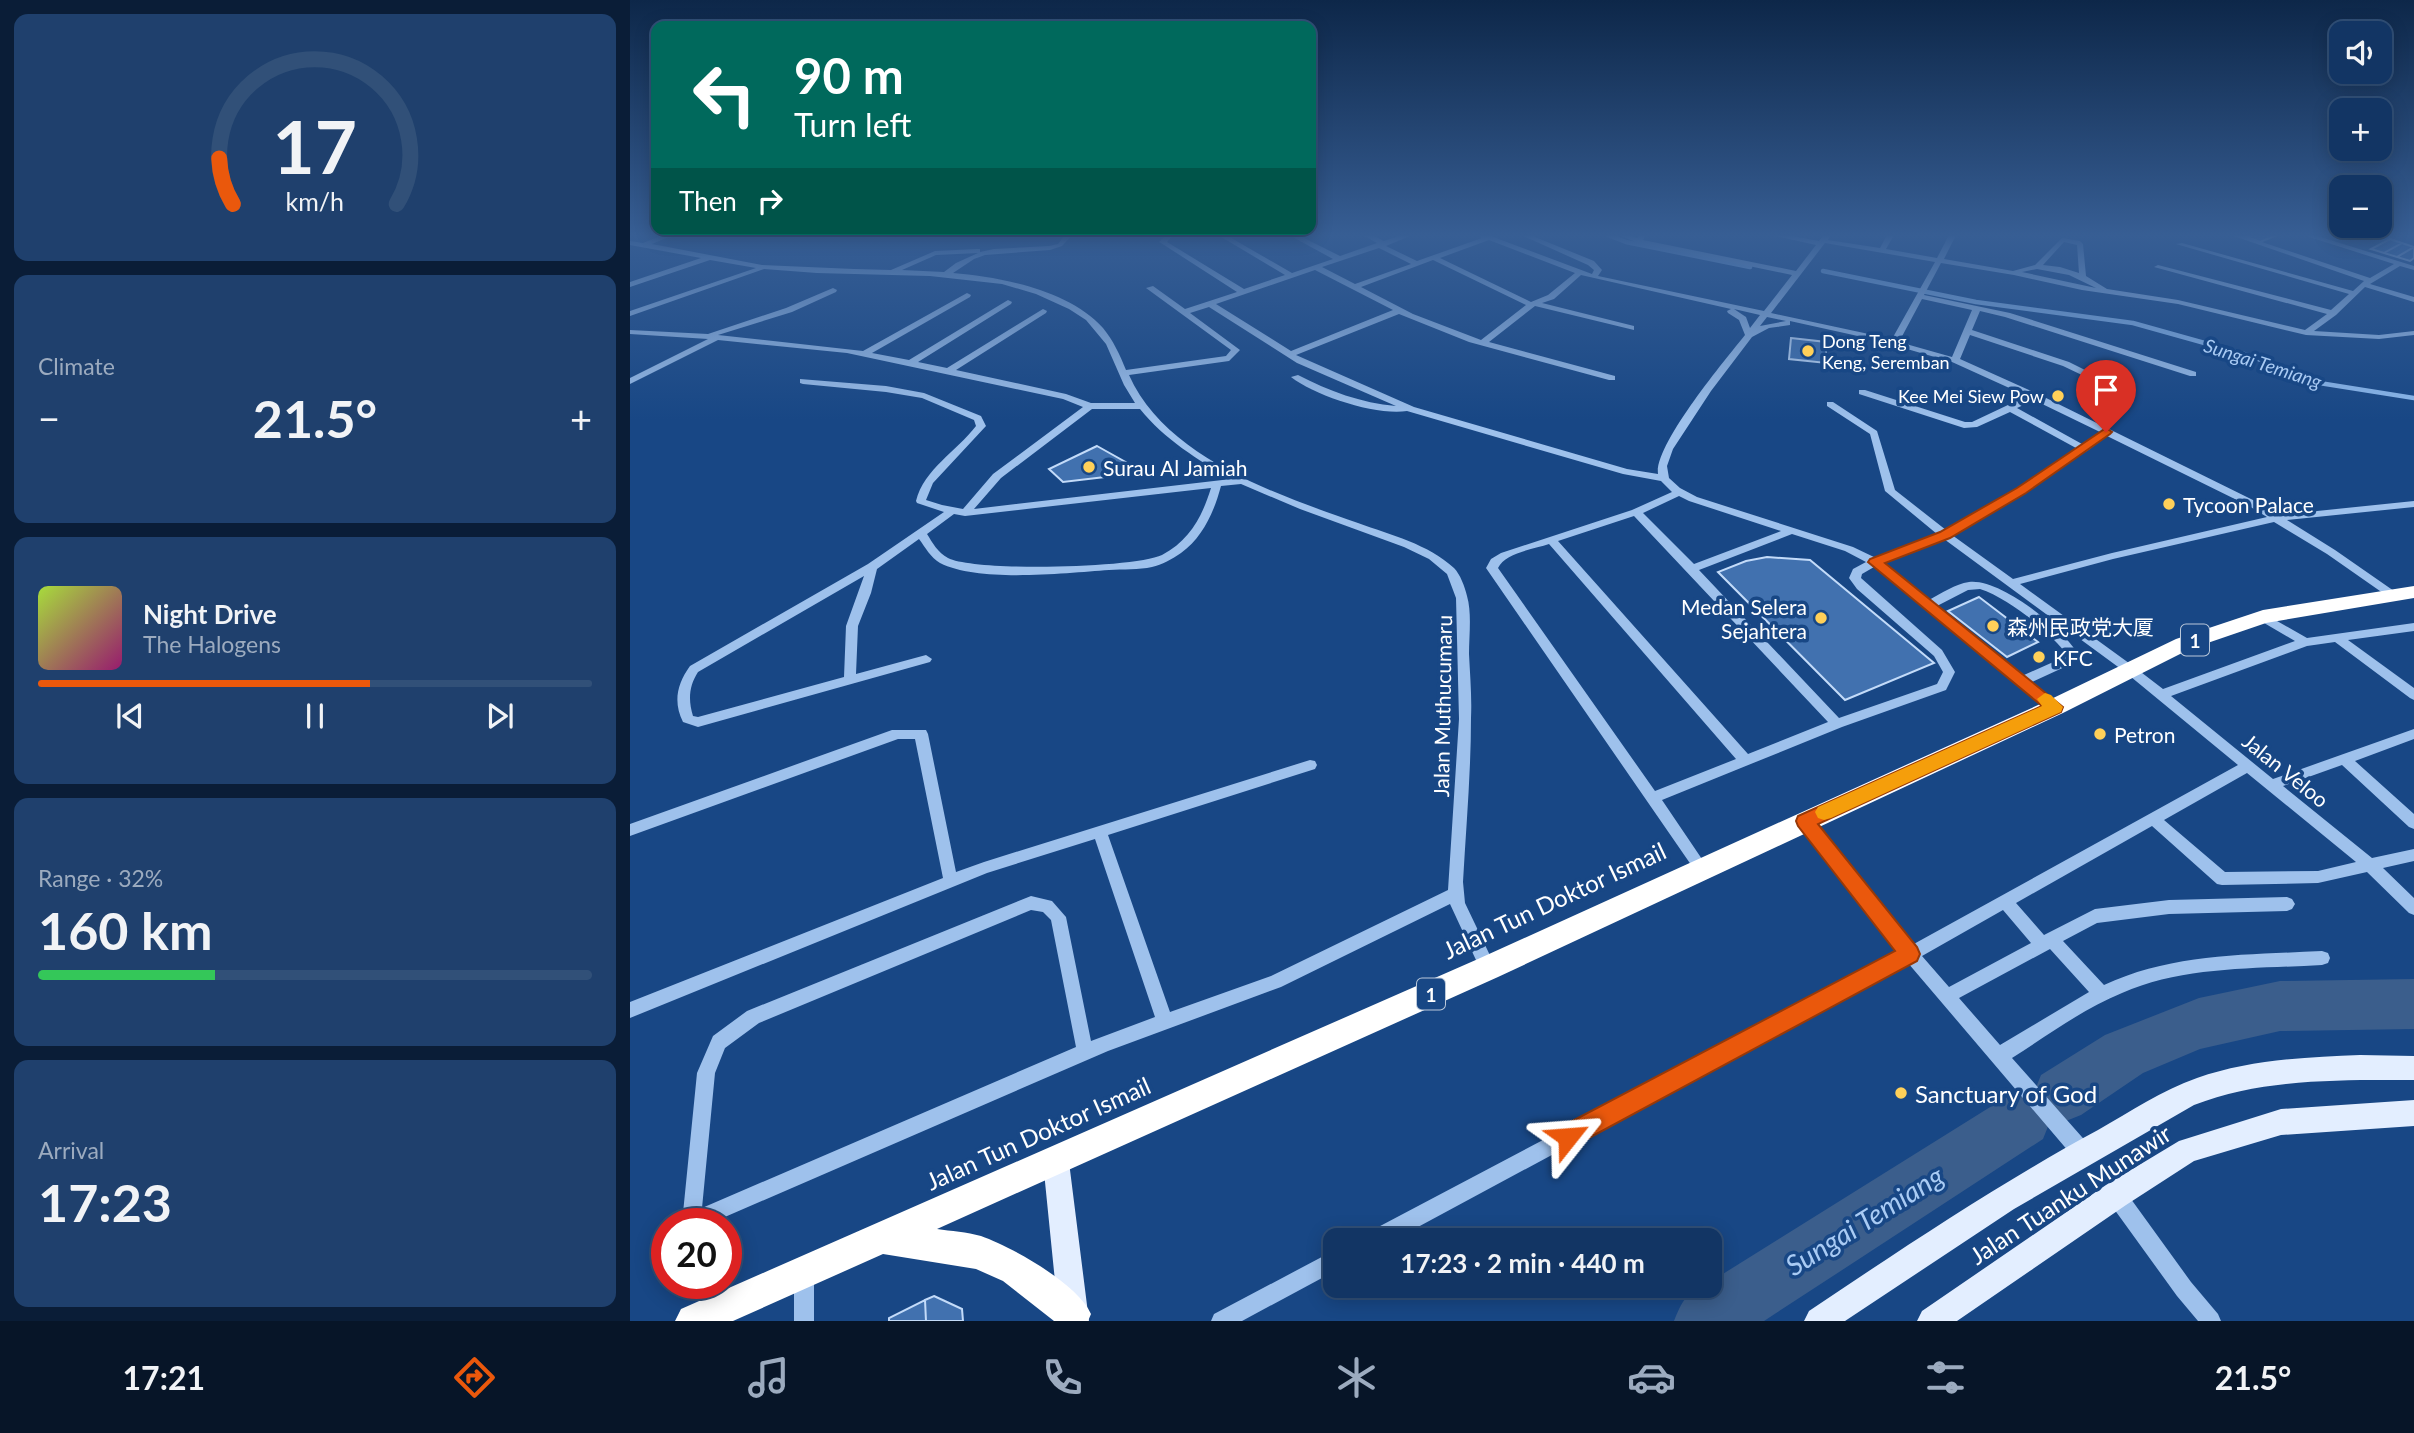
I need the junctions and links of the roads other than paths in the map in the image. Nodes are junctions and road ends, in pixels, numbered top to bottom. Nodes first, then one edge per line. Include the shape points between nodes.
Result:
1 (681, 297) edge
2 (819, 297) edge
3 (964, 297) edge
4 (1049, 297) edge
5 (1163, 297) edge
6 (1230, 297) edge
7 (1372, 297) edge
8 (1517, 297) edge
9 (1551, 297) edge
10 (1681, 297) edge
11 (1781, 297) edge
12 (1919, 297) edge
13 (1938, 297) edge
14 (2143, 297) edge
15 (2271, 297) edge
16 (2349, 297) edge
17 (1008, 302) dead end
18 (1210, 304) junction
19 (1533, 304) junction
20 (1722, 306) junction
21 (1978, 308) junction
22 (1043, 311) dead end
23 (1399, 311) junction
24 (1185, 312) junction
25 (2333, 313) junction
26 (630, 314) edge
27 (1766, 316) junction
28 (1807, 324) junction
29 (1631, 328) dead end
30 (1967, 331) junction
31 (630, 332) edge
32 (2306, 333) junction
33 (2414, 333) edge
34 (1749, 335) junction
35 (707, 336) junction
36 (717, 337) junction
37 (1895, 342) junction
38 (1482, 343) junction
39 (864, 354) junction
40 (1289, 355) junction
41 (1955, 360) junction
42 (911, 363) junction
43 (948, 370) junction
44 (1125, 373) junction
45 (2193, 374) dead end
46 (1295, 377) dead end
47 (1612, 378) dead end
48 (630, 381) edge
49 (803, 381) dead end
50 (1862, 392) dead end
51 (2131, 394) dead end
52 (2035, 396) junction
53 (1830, 404) dead end
54 (1090, 406) junction
55 (1143, 407) junction
56 (2010, 408) junction
57 (1411, 410) junction
58 (2106, 432) junction
59 (2084, 449) junction
60 (1664, 478) junction
61 (1241, 481) junction
62 (1217, 484) junction
63 (1680, 492) junction
64 (2414, 504) edge
65 (952, 511) junction
66 (1636, 512) junction
67 (965, 513) junction
68 (2276, 518) junction
69 (1793, 530) junction
70 (920, 533) junction
71 (1945, 535) junction
72 (1550, 539) junction
73 (1875, 562) junction
74 (872, 567) junction
75 (1692, 569) junction
76 (2011, 583) junction
77 (2414, 592) edge
78 (2390, 594) junction
79 (1928, 605) junction
80 (2263, 617) junction
81 (2414, 627) edge
82 (2336, 637) junction
83 (2305, 642) junction
84 (926, 659) dead end
85 (2129, 669) junction
86 (850, 680) junction
87 (2024, 681) junction
88 (2161, 695) junction
89 (2414, 695) edge
90 (2055, 707) junction
91 (1837, 724) junction
92 (2414, 734) edge
93 (1744, 759) junction
94 (2344, 759) junction
95 (1310, 765) dead end
96 (2248, 766) junction
97 (2271, 785) junction
98 (1652, 798) junction
99 (2153, 819) junction
100 (1805, 821) junction
101 (2414, 824) edge
102 (630, 830) edge
103 (1099, 831) junction
104 (2414, 855) edge
105 (2371, 866) junction
106 (1702, 868) junction
107 (950, 882) junction
108 (1456, 894) junction
109 (2005, 901) junction
110 (2287, 904) dead end
111 (2414, 908) edge
112 (2046, 941) junction
113 (1910, 954) junction
114 (2322, 958) dead end
115 (1488, 968) junction
116 (2102, 994) junction
117 (1946, 996) junction
118 (630, 1010) edge
119 (1165, 1021) junction
120 (1085, 1052) junction
121 (1999, 1056) junction
122 (2414, 1068) edge
123 (2414, 1113) edge
124 (2082, 1152) junction
125 (1056, 1162) junction
126 (2116, 1195) junction
127 (1396, 1228) edge
128 (884, 1238) junction
129 (1323, 1266) edge
130 (804, 1272) junction
131 (1073, 1317) edge
132 (693, 1321) edge
133 (804, 1321) edge
134 (1221, 1321) edge
135 (1819, 1321) edge
136 (1932, 1321) edge
137 (2211, 1321) edge

1 - 26 street
2 - 35 street
3 - 39 street
4 - 44 street, Jalan Muthucumaru via 1095,324 1110,341
5 - 24 street
6 - 18 street
7 - 23 street
8 - 19 street
9 - 19 street
10 - 20 street
11 - 27 street
12 - 37 street
13 - 21 street
14 - 32 street
15 - 25 street
16 - 25 street
17 - 42 street
18 - 24 street
18 - 40 street
19 - 29 street
19 - 38 street
20 - 27 street
20 - 34 street via 1743,319
21 - 30 street
21 - 45 street
22 - 43 street
23 - 38 street
23 - 40 street
24 - 44 street via 1236,350 1229,358
25 - 32 street
27 - 28 street
27 - 34 street
28 - 34 street via 1776,324
28 - 37 street
30 - 41 street
30 - 51 street via 2066,365
31 - 35 street
32 - 33 street via 2379,337
34 - 60 street via 1677,433 1661,465
35 - 36 street
36 - 39 street
36 - 48 street
37 - 41 street
38 - 47 street
39 - 42 street
40 - 57 street
41 - 52 street
42 - 43 street
43 - 54 street
44 - 55 street, Jalan Muthucumaru
46 - 57 street via 1367,404
49 - 65 street via 925,396 978,418 981,426 975,436 922,492 921,501
50 - 56 street via 1964,425
52 - 56 street
52 - 58 street
53 - 71 street, Jalan Veloo via 1874,433 1891,491
54 - 55 street
54 - 67 street via 997,476
55 - 61 street, Jalan Muthucumaru via 1176,441
56 - 59 street
57 - 60 street via 1626,472
58 - 59 street
58 - 68 street
59 - 71 street
60 - 63 street
61 - 62 street
61 - 108 street, Jalan Muthucumaru via 1408,544 1452,572 1462,598 1465,719
62 - 67 street
62 - 70 street via 1208,512 1186,547 1150,564 1009,570 957,565 936,554
63 - 66 street
63 - 69 street
64 - 68 street
65 - 67 street
65 - 70 street
66 - 72 street
66 - 75 street
68 - 76 street
68 - 78 street
69 - 73 street
69 - 75 street
70 - 74 street
71 - 73 street
71 - 76 street, Jalan Veloo
72 - 93 street
72 - 98 street via 1505,555 1492,568
73 - 79 street
73 - 91 street via 1855,578 1938,653 1949,673 1942,687
74 - 86 street via 852,625
74 - 86 street via 694,669 685,680 684,713 698,722
75 - 91 street
76 - 85 street, Jalan Veloo
77 - 78 highway, Jalan Tun Doktor Ismail / 1
78 - 80 highway, Jalan Tun Doktor Ismail / 1
79 - 87 street
79 - 87 street via 1968,586 1983,585 1999,591 2062,641 2070,651 2065,662
80 - 83 street
80 - 85 highway, Jalan Tun Doktor Ismail / 1 via 2183,644
81 - 82 street
82 - 83 street
82 - 89 street
83 - 88 street
84 - 86 street
85 - 88 street, Jalan Veloo
85 - 90 highway, Jalan Tun Doktor Ismail / 1
87 - 90 street
88 - 96 street, Jalan Veloo
90 - 100 highway, Jalan Tun Doktor Ismail / 1
91 - 93 street
92 - 94 street
93 - 98 street
94 - 97 street
94 - 101 street
95 - 103 street
96 - 97 street, Jalan Veloo
96 - 99 street
97 - 105 street, Jalan Veloo
98 - 106 street
99 - 105 street via 2222,879 2318,877
99 - 109 street
100 - 106 highway, Jalan Tun Doktor Ismail / 1
100 - 113 street
102 - 107 street via 897,734 921,734
103 - 107 street
103 - 119 street
104 - 105 street
105 - 111 street, Jalan Veloo
106 - 115 highway, Jalan Tun Doktor Ismail / 1
107 - 118 street
108 - 115 street, Jalan Muthucumaru
108 - 119 street via 1275,982
109 - 112 street
109 - 113 street
110 - 112 street via 2095,916
112 - 116 street
112 - 117 street
113 - 117 street
113 - 127 street
114 - 116 street via 2186,966
115 - 125 highway, Jalan Tun Doktor Ismail / 1
116 - 121 street
117 - 121 street
119 - 120 street
120 - 120 street via 753,1195 691,1222 706,1073 719,1042 753,1017 1031,903 1046,906 1058,917
121 - 124 street
122 - 124 main road, Jalan Tuanku Munawir via 2342,1067 2259,1076 2198,1090
123 - 126 main road, Jalan Tuanku Munawir via 2281,1122 2188,1150
124 - 135 main road, Jalan Tuanku Munawir
125 - 128 highway, Jalan Tun Doktor Ismail / 1
125 - 131 main road
126 - 136 main road, Jalan Tuanku Munawir
126 - 137 street
128 - 130 highway, Jalan Tun Doktor Ismail / 1
128 - 131 highway via 978,1252 1015,1269
129 - 134 street
130 - 132 highway, Jalan Tun Doktor Ismail / 1
130 - 133 street

